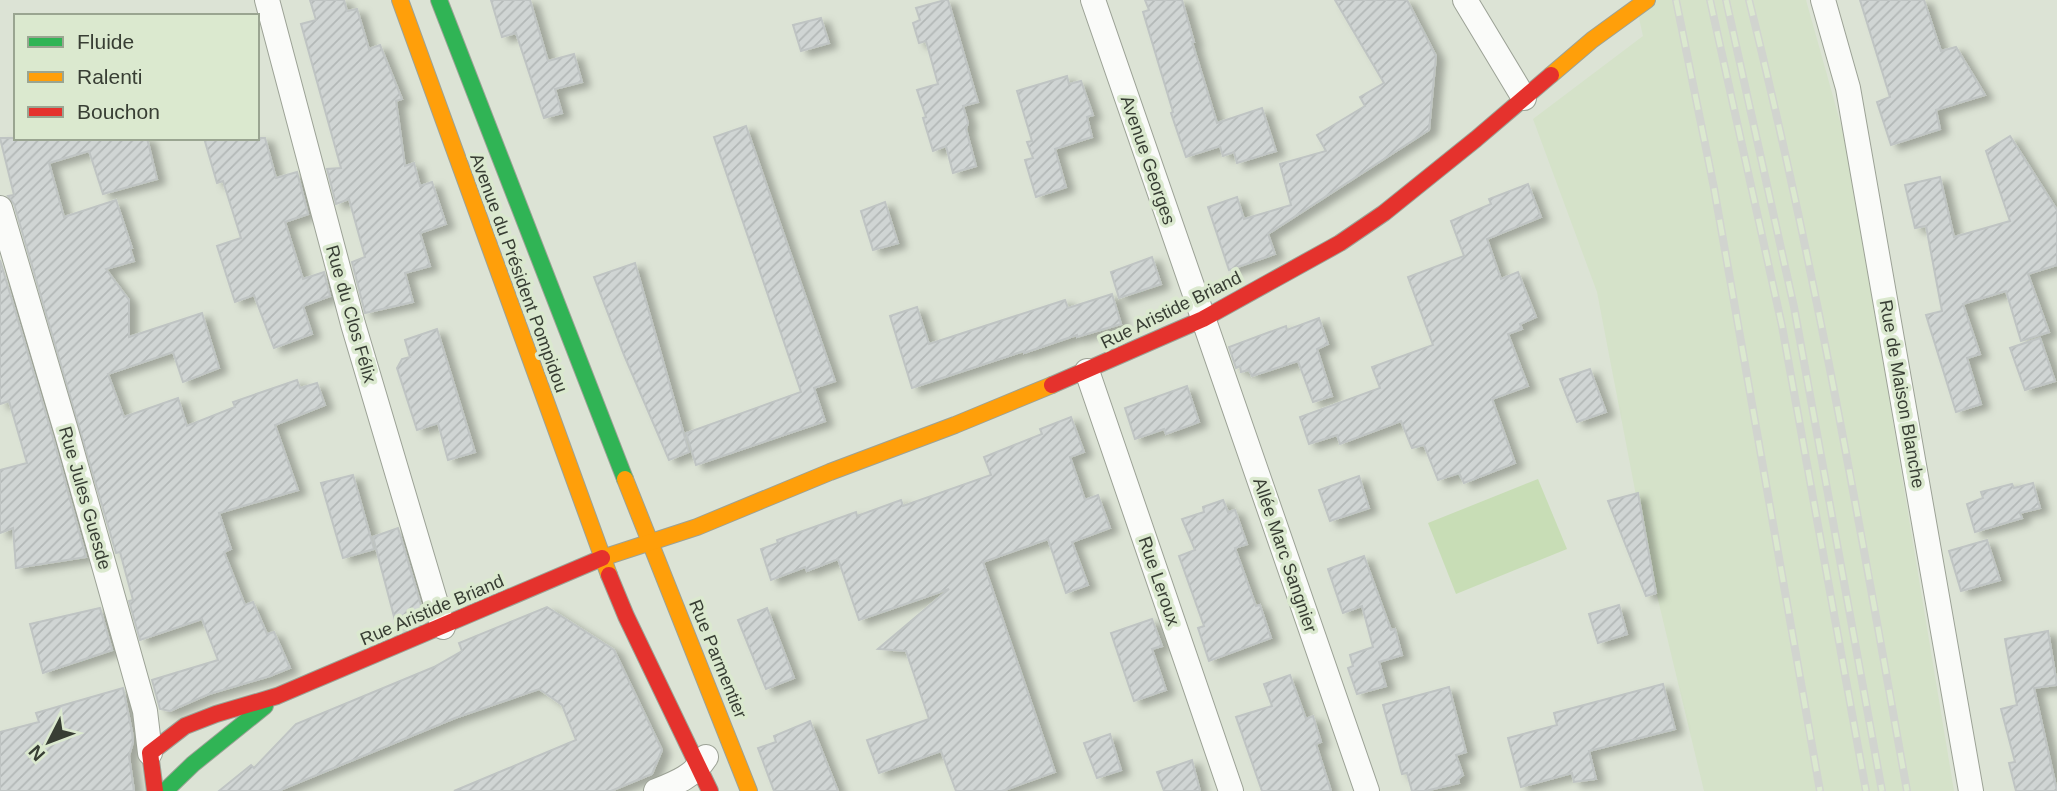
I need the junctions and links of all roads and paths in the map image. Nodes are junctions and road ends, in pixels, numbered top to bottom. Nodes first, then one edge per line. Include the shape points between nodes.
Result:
1 (267, 0) edge
2 (400, 0) edge
3 (439, 0) edge
4 (1093, 0) edge
5 (1465, 0) edge
6 (1647, 0) edge
7 (1823, 0) edge
8 (1524, 98) junction
9 (0, 208) edge
10 (502, 283) junction
11 (1203, 319) junction
12 (550, 366) dead end
13 (1087, 371) junction
14 (697, 527) junction
15 (630, 528) dead end
16 (649, 542) junction
17 (686, 548) dead end
18 (602, 558) junction
19 (679, 567) dead end
20 (622, 572) dead end
21 (671, 595) junction
22 (443, 627) junction
23 (277, 696) junction
24 (723, 722) junction
25 (713, 745) junction
26 (150, 753) junction
27 (699, 768) junction
28 (155, 791) edge
29 (165, 791) edge
30 (656, 791) edge
31 (710, 791) edge
32 (741, 791) edge
33 (749, 791) edge
34 (1231, 791) edge
35 (1367, 791) edge
36 (1971, 791) edge

1 - 22 street, Rue du Clos Félix via 353,324
2 - 10 main road, Avenue du Président Pompidou
3 - 16 main road, Avenue du Président Pompidou
4 - 11 street, Avenue Georges
5 - 8 street
6 - 8 main road, Rue Aristide Briand
7 - 36 street, Rue de Maison Blanche via 1848,88
8 - 11 main road, Rue Aristide Briand via 1384,213 1340,243
9 - 26 street, Rue Jules Guesde via 145,711
10 - 12 main road
10 - 18 main road, Avenue du Président Pompidou
11 - 13 main road, Rue Aristide Briand
11 - 35 street, Allée Marc Sangnier
13 - 14 main road, Rue Aristide Briand
13 - 34 street, Rue Leroux
14 - 16 main road, Rue Aristide Briand
14 - 17 main road
15 - 16 main road
16 - 18 main road, Rue Aristide Briand
16 - 21 main road, Rue Parmentier
18 - 20 main road
18 - 22 main road, Rue Aristide Briand
18 - 27 main road
19 - 21 main road
21 - 24 main road, Rue Parmentier
22 - 23 main road, Rue Aristide Briand
23 - 26 main road, Rue Aristide Briand via 185,726
23 - 29 main road, Rue Aristide Briand
24 - 25 street
24 - 33 main road, Rue Parmentier
25 - 27 street
25 - 32 main road
26 - 28 main road, Rue Jules Guesde
27 - 30 street
27 - 31 main road

